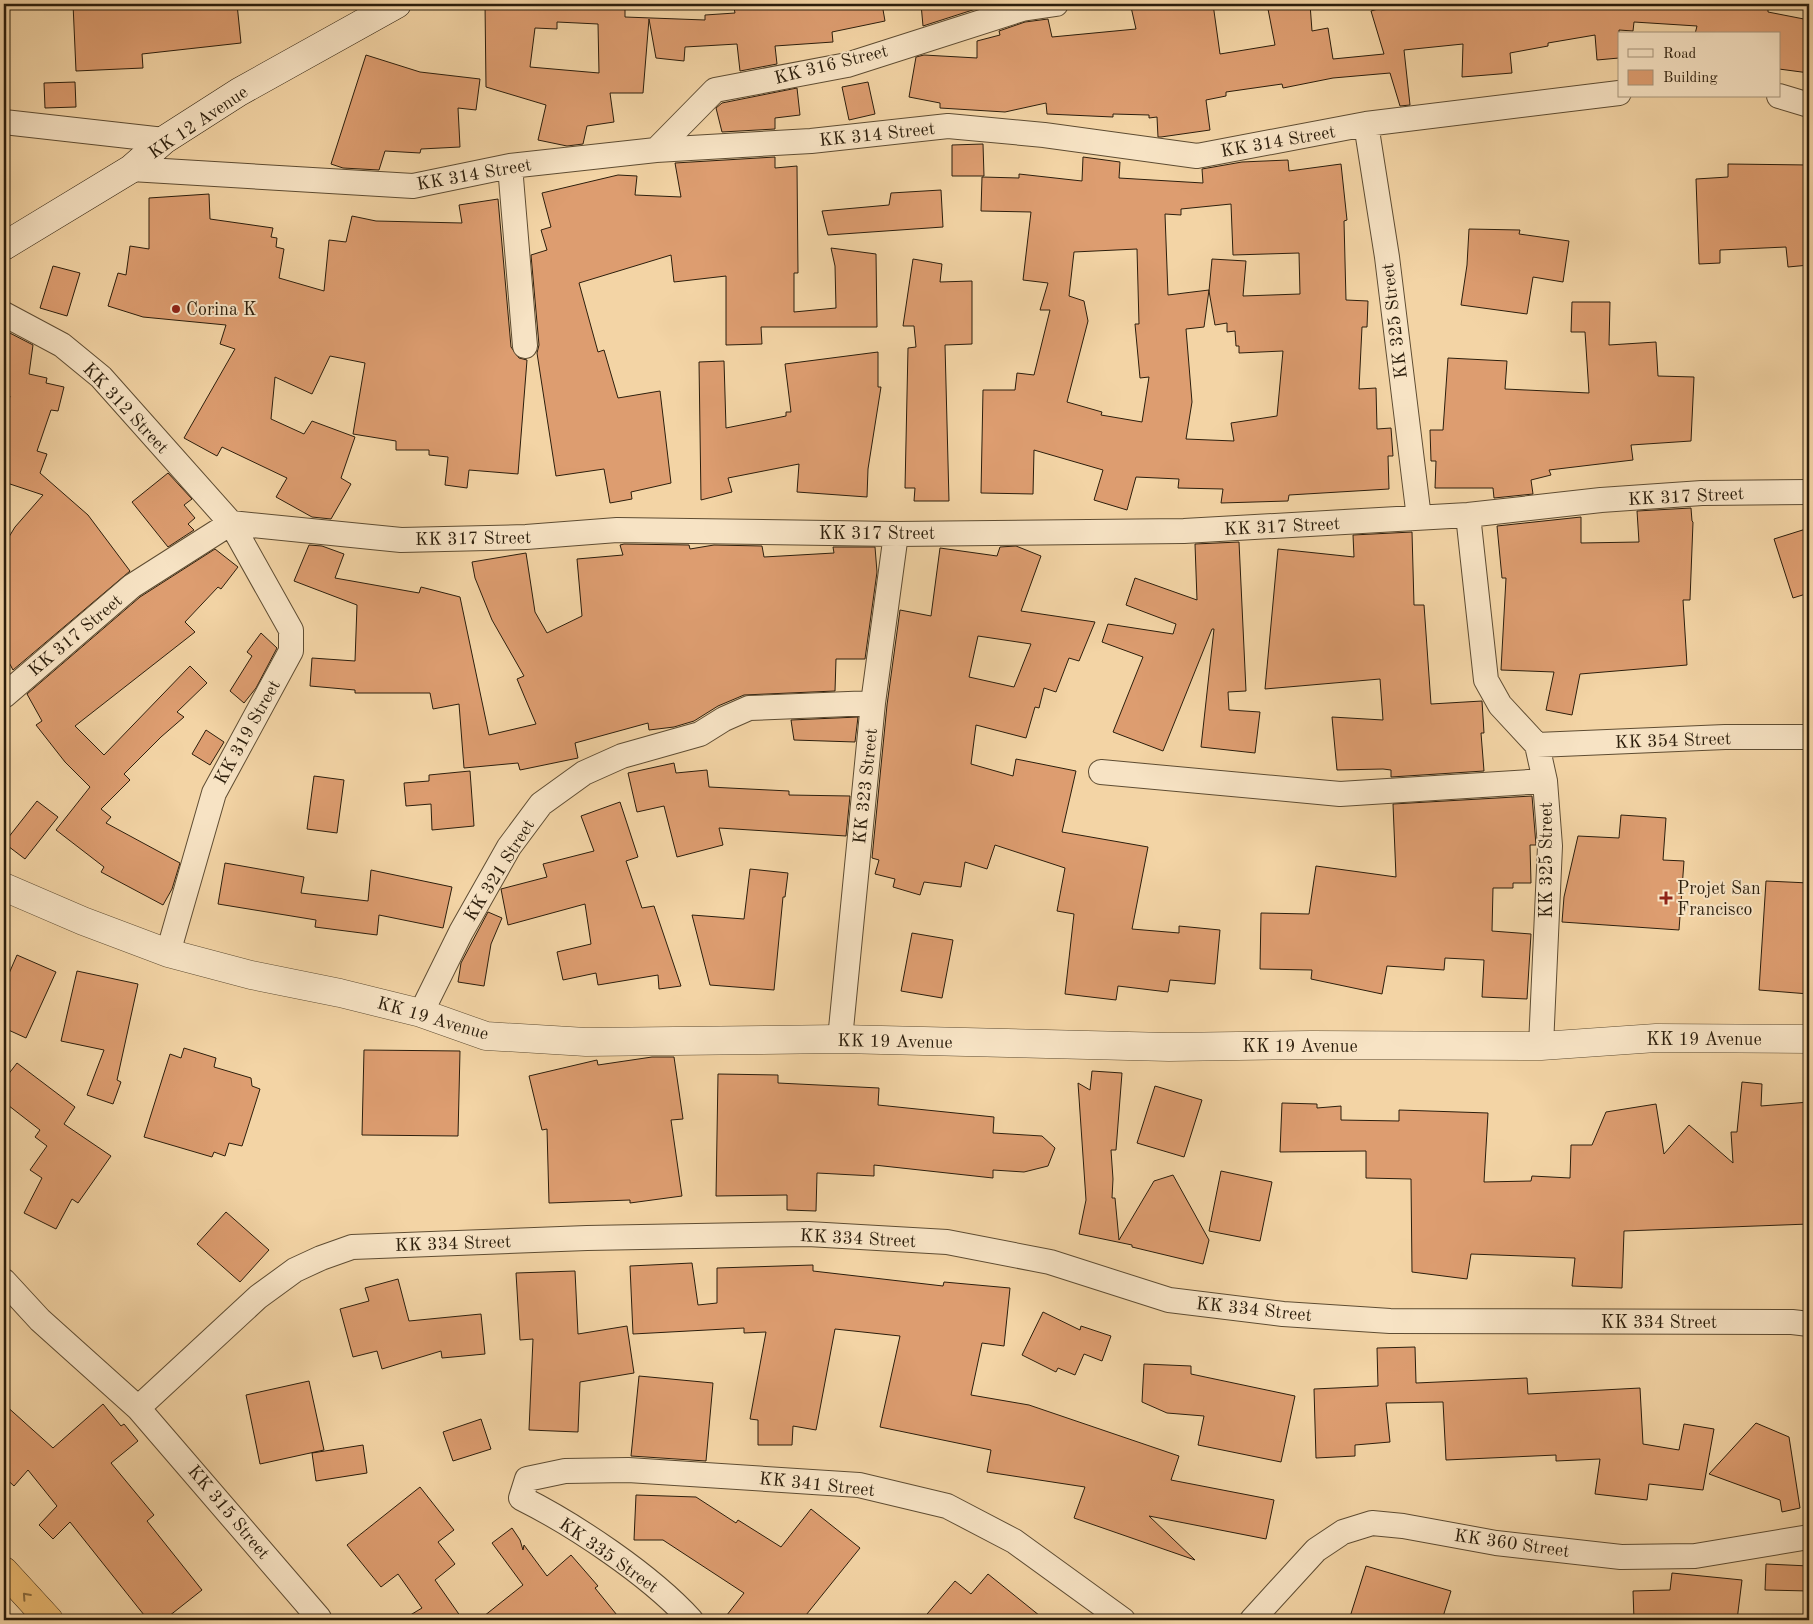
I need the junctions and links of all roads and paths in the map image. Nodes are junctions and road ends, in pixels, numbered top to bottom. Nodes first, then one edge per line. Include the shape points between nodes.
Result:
1 (397, 4) edge
2 (1056, 4) edge
3 (1618, 94) edge
4 (1780, 96) edge
5 (1809, 105) edge
6 (4, 122) edge
7 (1366, 124) junction
8 (164, 140) junction
9 (656, 150) junction
10 (510, 166) junction
11 (131, 170) junction
12 (4, 246) edge
13 (4, 314) edge
14 (525, 346) dead end
15 (1809, 492) edge
16 (1468, 515) junction
17 (1418, 518) junction
18 (230, 523) junction
19 (896, 534) junction
20 (4, 696) edge
21 (873, 703) junction
22 (1809, 738) edge
23 (1537, 745) junction
24 (1101, 772) dead end
25 (1545, 781) junction
26 (4, 887) edge
27 (168, 953) junction
28 (421, 1013) junction
29 (840, 1039) junction
30 (1809, 1039) edge
31 (1541, 1046) junction
32 (4, 1281) edge
33 (1809, 1324) edge
34 (138, 1408) junction
35 (521, 1498) joint
36 (1809, 1537) edge
37 (4, 1571) edge
38 (49, 1620) edge
39 (318, 1620) edge
40 (691, 1620) edge
41 (1123, 1620) edge
42 (1252, 1620) edge

1 - 8 street, KK 12 Avenue via 239,92
2 - 9 street, KK 316 Street via 1022,9 847,65 715,90
3 - 7 street, KK 314 Street
4 - 5 street
6 - 8 street
7 - 9 street, KK 314 Street via 1197,156 1044,135 948,126 811,141
7 - 17 street, KK 325 Street via 1387,257
8 - 11 street, KK 12 Avenue
9 - 10 street, KK 314 Street
10 - 11 street, KK 314 Street via 413,186
10 - 14 street
11 - 12 street, KK 12 Avenue
13 - 18 street, KK 312 Street via 62,345 101,377
15 - 16 street, KK 317 Street via 1702,493
16 - 17 street, KK 317 Street
16 - 23 street via 1486,680 1500,705
17 - 19 street, KK 317 Street via 1184,531
18 - 19 street, KK 317 Street via 401,540 526,537 617,530
18 - 20 street, KK 317 Street via 132,586
18 - 27 street, KK 319 Street via 291,630 292,651 214,793
19 - 21 street, KK 323 Street
21 - 28 street, KK 321 Street via 749,708 700,734 622,756 584,773 541,804 509,847 461,932
21 - 29 street, KK 323 Street
22 - 23 street, KK 354 Street via 1725,737
23 - 25 street, KK 325 Street
24 - 25 street via 1340,794
25 - 31 street, KK 325 Street via 1550,846
26 - 27 street, KK 19 Avenue
27 - 28 street, KK 19 Avenue
28 - 29 street, KK 19 Avenue via 486,1036 559,1041
29 - 31 street, KK 19 Avenue via 1169,1048
30 - 31 street, KK 19 Avenue via 1656,1038
32 - 34 street via 40,1320
33 - 34 street, KK 334 Street via 1390,1322 1283,1314 1169,1300 1050,1262 946,1242 808,1234 352,1247 295,1270 258,1297
34 - 39 street, KK 315 Street
35 - 40 street, KK 335 Street via 594,1542 673,1600
35 - 41 street, KK 341 Street via 527,1479 566,1472 628,1470 859,1485 947,1506 1014,1541
36 - 42 street, KK 360 Street via 1695,1556 1621,1557 1496,1543 1403,1526 1372,1524 1342,1532 1316,1550
38 -> 37 highway

